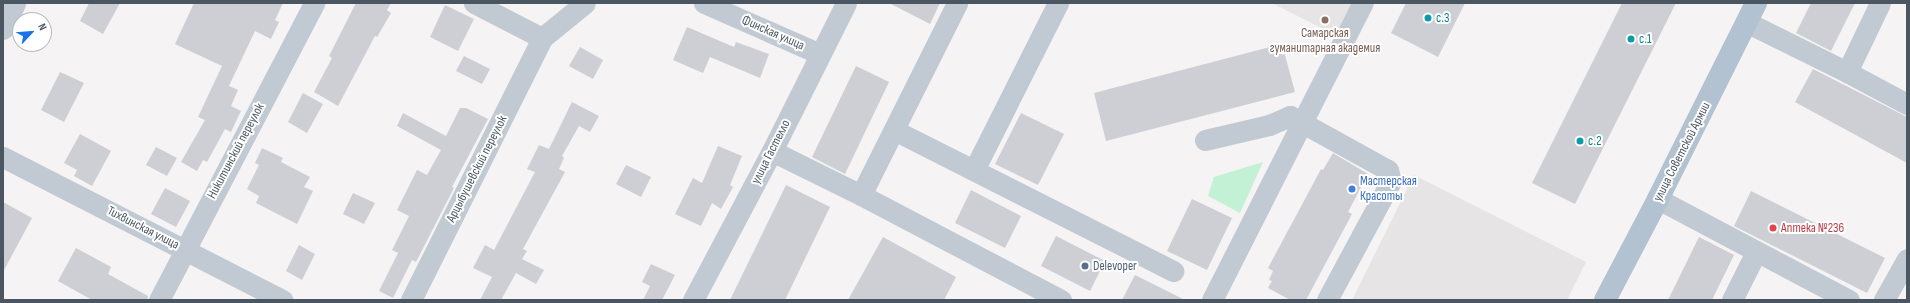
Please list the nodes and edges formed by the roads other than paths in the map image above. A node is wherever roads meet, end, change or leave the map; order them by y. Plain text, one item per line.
1 (15, 3) edge
2 (314, 3) edge
3 (474, 3) edge
4 (585, 3) edge
5 (704, 3) edge
6 (846, 3) edge
7 (957, 3) edge
8 (1058, 3) edge
9 (1364, 3) edge
10 (1756, 3) edge
11 (1880, 3) edge
12 (1746, 22) junction
13 (3, 29) edge
14 (542, 38) junction
15 (820, 54) junction
16 (1847, 72) junction
17 (1907, 104) edge
18 (1302, 123) junction
19 (894, 130) junction
20 (1206, 140) dead end
21 (772, 151) junction
22 (3, 157) edge
23 (974, 170) junction
24 (861, 195) junction
25 (1658, 199) junction
26 (185, 250) junction
27 (1756, 252) junction
28 (1906, 263) edge
29 (1173, 271) dead end
30 (159, 300) edge
31 (282, 300) edge
32 (411, 300) edge
33 (693, 300) edge
34 (1061, 300) edge
35 (1212, 300) edge
36 (1327, 300) edge
37 (1605, 300) edge
38 (1732, 300) edge
39 (1849, 300) edge
40 (1884, 300) edge

1 - 13 street
2 - 26 street, Никитинский переулок
3 - 14 street
4 - 14 street
5 - 15 street, Финская улица
6 - 15 street, улица Гастелло
7 - 19 street
8 - 23 street
9 - 18 street
10 - 12 main road, улица Советской Армии
11 - 16 street
12 - 16 street
12 - 25 main road, улица Советской Армии
14 - 32 street, Арцыбушевский переулок
15 - 21 street, улица Гастелло
16 - 17 street
18 - 20 street
18 - 35 street
18 - 36 street
19 - 23 street
19 - 24 street
21 - 24 street
21 - 33 street, улица Гастелло
22 - 26 street, Тихвинская улица
23 - 29 street
24 - 34 street
25 - 27 street
25 - 37 main road, улица Советской Армии
26 - 30 street, Никитинский переулок
26 - 31 street, Тихвинская улица
27 - 38 street
27 - 39 street
28 - 40 street

